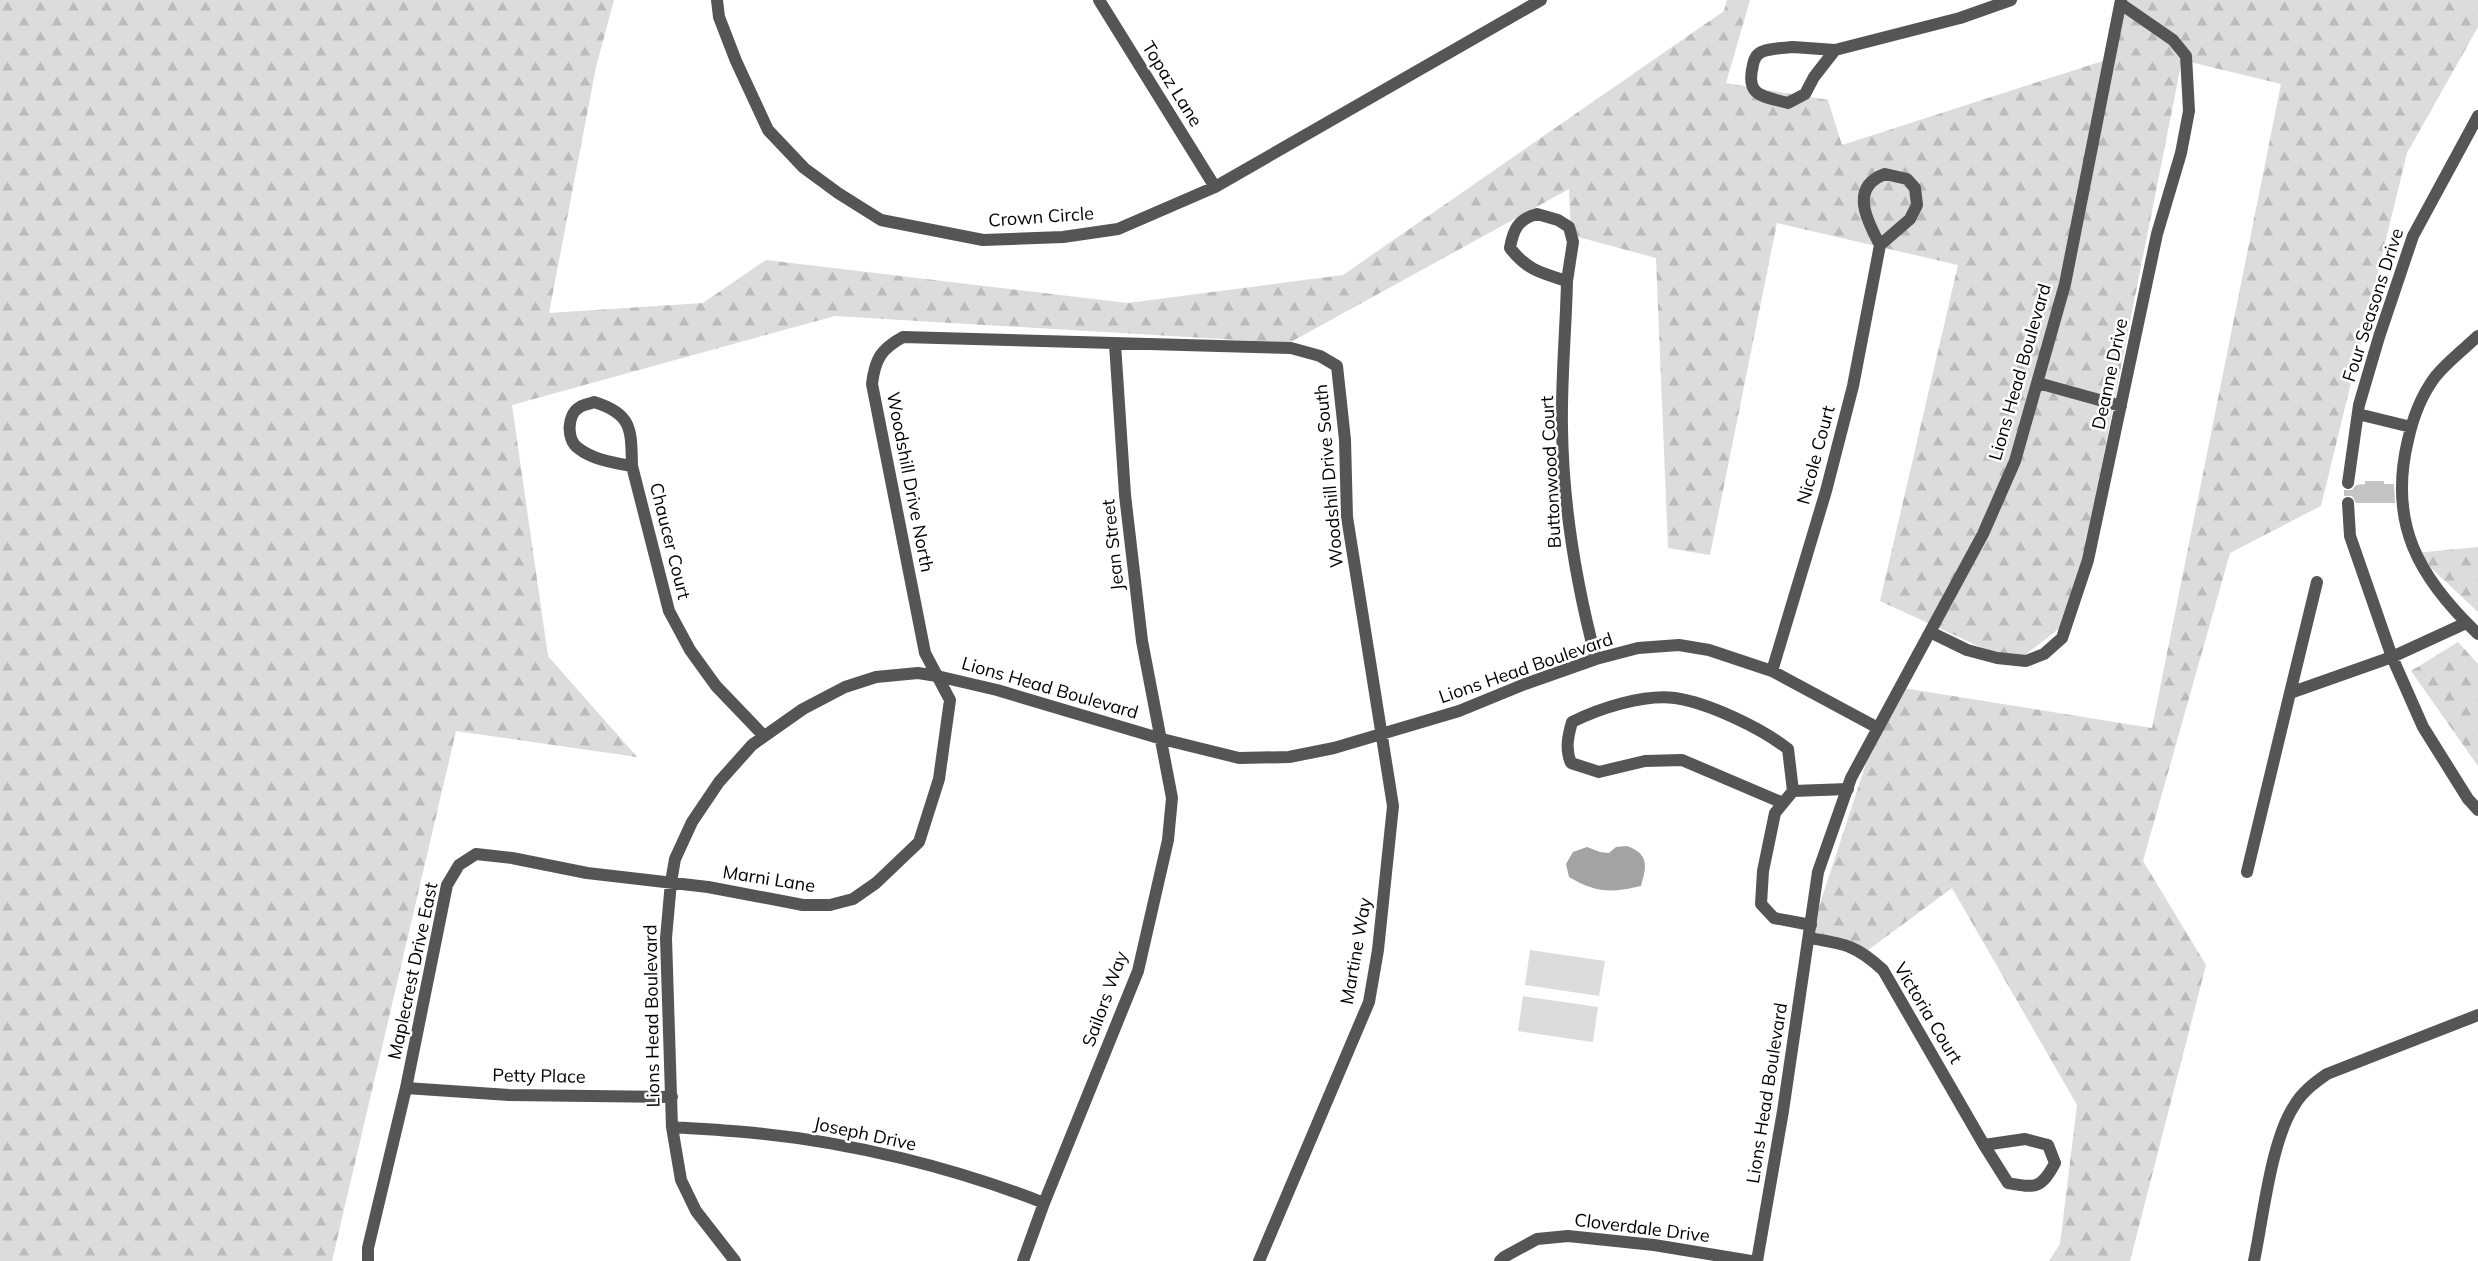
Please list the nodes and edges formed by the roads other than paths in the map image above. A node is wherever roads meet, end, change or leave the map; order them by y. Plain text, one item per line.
1 (717, 0) edge
2 (1099, 0) edge
3 (1541, 0) edge
4 (2012, 0) edge
5 (2121, 2) edge
6 (1835, 50) junction
7 (2478, 116) edge
8 (1215, 187) junction
9 (1880, 245) junction
10 (1567, 280) junction
11 (2478, 336) edge
12 (1115, 344) junction
13 (2038, 383) junction
14 (2121, 406) junction
15 (2358, 414) junction
16 (2411, 427) junction
17 (632, 466) junction
18 (2348, 483) dead end
19 (2348, 503) dead end
20 (2317, 582) dead end
21 (2466, 623) junction
22 (1930, 632) junction
23 (2478, 634) edge
24 (2392, 657) junction
25 (1596, 659) junction
26 (1772, 671) junction
27 (937, 676) junction
28 (2290, 693) junction
29 (1878, 728) junction
30 (1381, 734) junction
31 (764, 736) junction
32 (1162, 739) junction
33 (1848, 789) junction
34 (1793, 791) junction
35 (1783, 803) junction
36 (2478, 810) edge
37 (2247, 872) dead end
38 (671, 882) junction
39 (1810, 932) junction
40 (2478, 1015) edge
41 (406, 1088) junction
42 (672, 1096) junction
43 (672, 1127) junction
44 (1984, 1145) junction
45 (1044, 1203) junction
46 (731, 1260) edge
47 (368, 1261) edge
48 (1023, 1261) edge
49 (1259, 1261) edge
50 (1500, 1261) edge
51 (1750, 1261) edge
52 (1757, 1261) edge
53 (2254, 1261) edge

1 - 8 street, Crown Circle
2 - 8 street, Topaz Lane
3 - 8 street, Crown Circle
4 - 6 street
5 - 13 street, Lions Head Boulevard
5 - 14 street, Deanne Drive
6 - 6 street
7 - 15 street, Four Seasons Drive
9 - 9 street
9 - 26 street, Nicole Court
10 - 10 street, Buttonwood Court
10 - 25 street, Buttonwood Court
11 - 16 street
12 - 27 street, Woodshill Drive North
12 - 30 street, Woodshill Drive South
12 - 32 street, Jean Street
13 - 14 street
13 - 22 street, Lions Head Boulevard
14 - 22 street, Deanne Drive
15 - 16 street
15 - 18 street, Four Seasons Drive
16 - 21 street
17 - 17 street, Chaucer Court
17 - 31 street, Chaucer Court
19 - 24 street
20 - 28 street
21 - 23 street
21 - 24 street
22 - 29 street, Lions Head Boulevard
24 - 28 street
24 - 36 street
25 - 26 street, Lions Head Boulevard
25 - 30 street, Lions Head Boulevard
26 - 29 street, Lions Head Boulevard
27 - 31 street, Lions Head Boulevard
27 - 32 street, Lions Head Boulevard
27 - 38 street, Marni Lane
28 - 37 street
29 - 33 street, Lions Head Boulevard
30 - 32 street, Lions Head Boulevard
30 - 49 street, Martine Way
31 - 38 street, Lions Head Boulevard
32 - 45 street, Sailors Way
33 - 34 street
33 - 39 street, Lions Head Boulevard
34 - 35 street, Victoria Court
34 - 35 street
35 - 39 street, Victoria Court
38 - 41 street, Maplecrest Drive East
38 - 42 street, Lions Head Boulevard
39 - 44 street, Victoria Court
39 - 52 street, Lions Head Boulevard
40 - 53 street
41 - 42 street, Petty Place
41 - 47 street, Maplecrest Drive East
42 - 43 street, Lions Head Boulevard
43 - 45 street, Joseph Drive
43 - 46 street, Lions Head Boulevard
44 - 44 street, Victoria Court
45 - 48 street, Sailors Way
50 - 51 street, Cloverdale Drive

